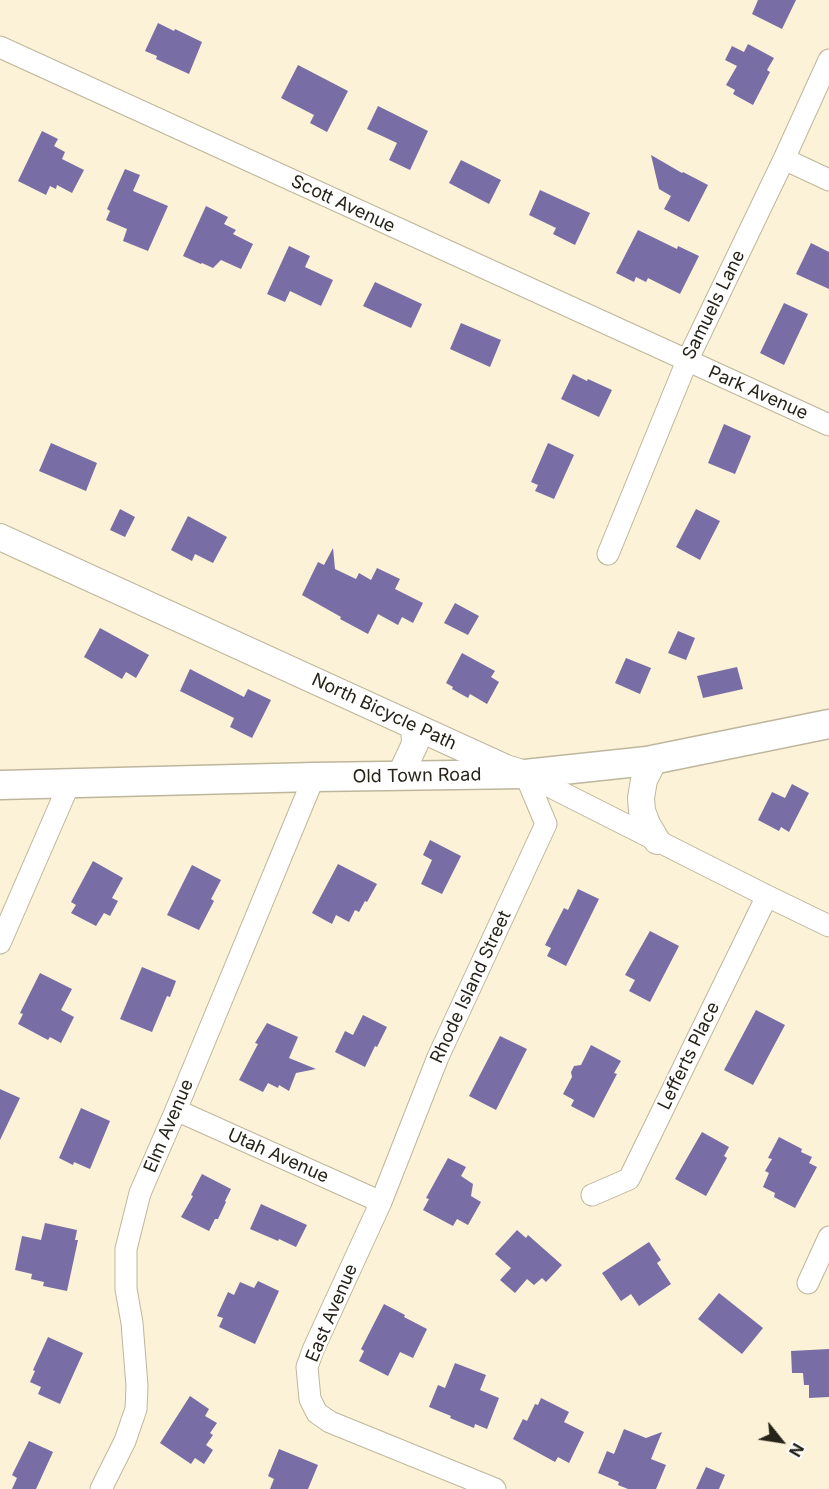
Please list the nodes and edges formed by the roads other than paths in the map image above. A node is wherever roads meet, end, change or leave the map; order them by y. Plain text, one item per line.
1 (0, 47) edge
2 (829, 60) edge
3 (784, 159) junction
4 (829, 180) edge
5 (687, 362) junction
6 (829, 425) edge
7 (0, 537) edge
8 (608, 554) dead end
9 (829, 724) edge
10 (414, 726) junction
11 (654, 759) junction
12 (525, 774) junction
13 (400, 776) junction
14 (314, 777) junction
15 (70, 782) junction
16 (0, 785) edge
17 (657, 841) junction
18 (767, 896) junction
19 (829, 926) edge
20 (0, 944) edge
21 (176, 1110) junction
22 (592, 1195) dead end
23 (381, 1202) junction
24 (829, 1237) edge
25 (808, 1283) dead end
26 (101, 1489) edge
27 (495, 1489) edge

1 - 5 street, Scott Avenue
2 - 3 street, Samuels Lane
3 - 4 street
3 - 5 street, Samuels Lane
5 - 6 street, Park Avenue
5 - 8 street, Samuels Lane
7 - 10 street, North Bicycle Path
9 - 11 main road, Old Town Road
10 - 12 street, North Bicycle Path
10 - 13 street
11 - 12 main road, Old Town Road
11 - 17 street
12 - 13 main road, Old Town Road
12 - 17 street, North Bicycle Path
12 - 23 street, Rhode Island Street
13 - 14 main road, Old Town Road
14 - 15 main road, Old Town Road
14 - 21 street, Elm Avenue
15 - 16 main road, Old Town Road
15 - 20 street
17 - 18 street, North Bicycle Path
18 - 19 street, North Bicycle Path
18 - 22 street, Lefferts Place
21 - 23 street, Utah Avenue
21 - 26 street, Elm Avenue
23 - 27 street, East Avenue
24 - 25 street

